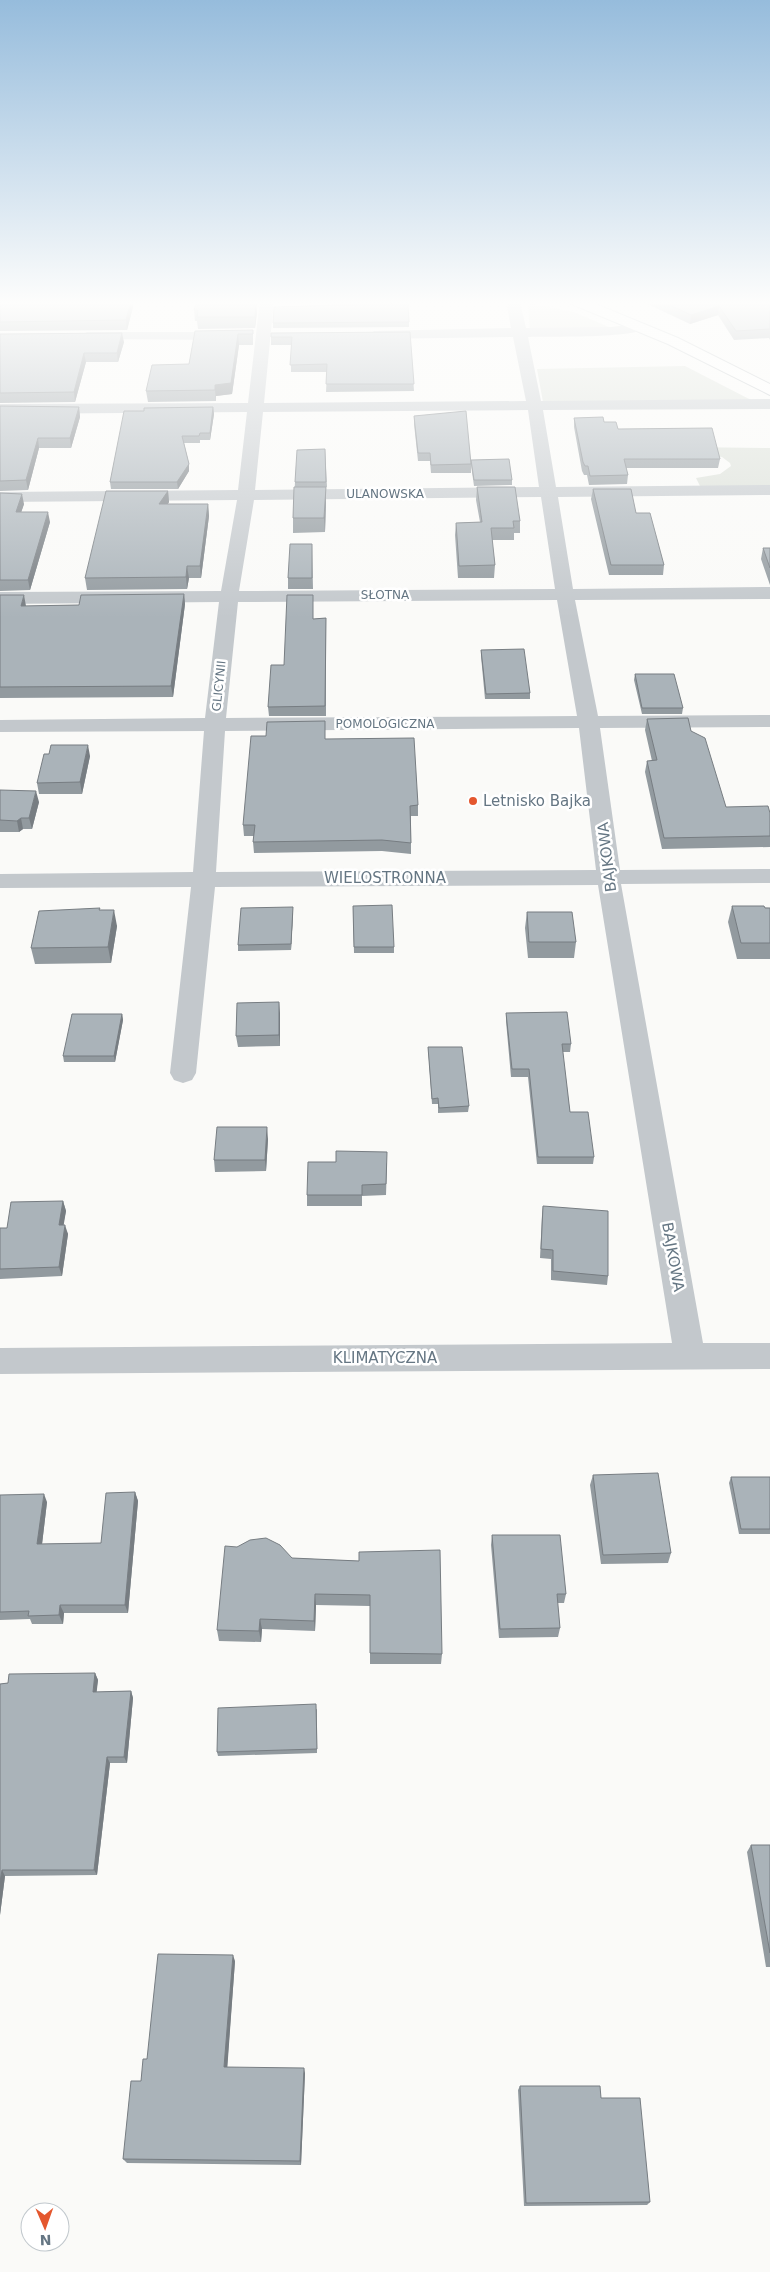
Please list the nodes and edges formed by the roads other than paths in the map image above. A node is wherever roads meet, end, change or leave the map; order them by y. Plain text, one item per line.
1 (565, 406) edge
2 (535, 407) junction
3 (254, 408) junction
4 (0, 409) edge
5 (770, 490) edge
6 (549, 493) junction
7 (246, 495) junction
8 (0, 497) edge
9 (770, 593) edge
10 (565, 594) junction
11 (229, 596) junction
12 (0, 598) edge
13 (770, 720) edge
14 (589, 723) junction
15 (0, 726) edge
16 (215, 726) junction
17 (770, 876) edge
18 (608, 877) junction
19 (204, 879) junction
20 (0, 881) edge
21 (183, 1073) dead end
22 (770, 1356) edge
23 (690, 1357) junction
24 (0, 1361) edge

1 - 2 street
2 - 3 street
2 - 6 street, BAJKOWA
3 - 4 street
3 - 7 street, GLICYNII
5 - 6 street, ULANOWSKA
6 - 7 street, ULANOWSKA
6 - 10 street, BAJKOWA
7 - 8 street, ULANOWSKA
7 - 11 street, GLICYNII
9 - 10 street, SŁOTNA
10 - 11 street, SŁOTNA
10 - 14 street, BAJKOWA
11 - 12 street, SŁOTNA
11 - 16 street, GLICYNII
13 - 14 street, POMOLOGICZNA
14 - 16 street, POMOLOGICZNA
14 - 18 street, BAJKOWA
15 - 16 street, POMOLOGICZNA
16 - 19 street, GLICYNII
17 - 18 street, WIELOSTRONNA
18 - 19 street, WIELOSTRONNA
18 - 23 street, BAJKOWA
19 - 20 street, WIELOSTRONNA
19 - 21 street, GLICYNII
22 - 23 street, KLIMATYCZNA
23 - 24 street, KLIMATYCZNA

